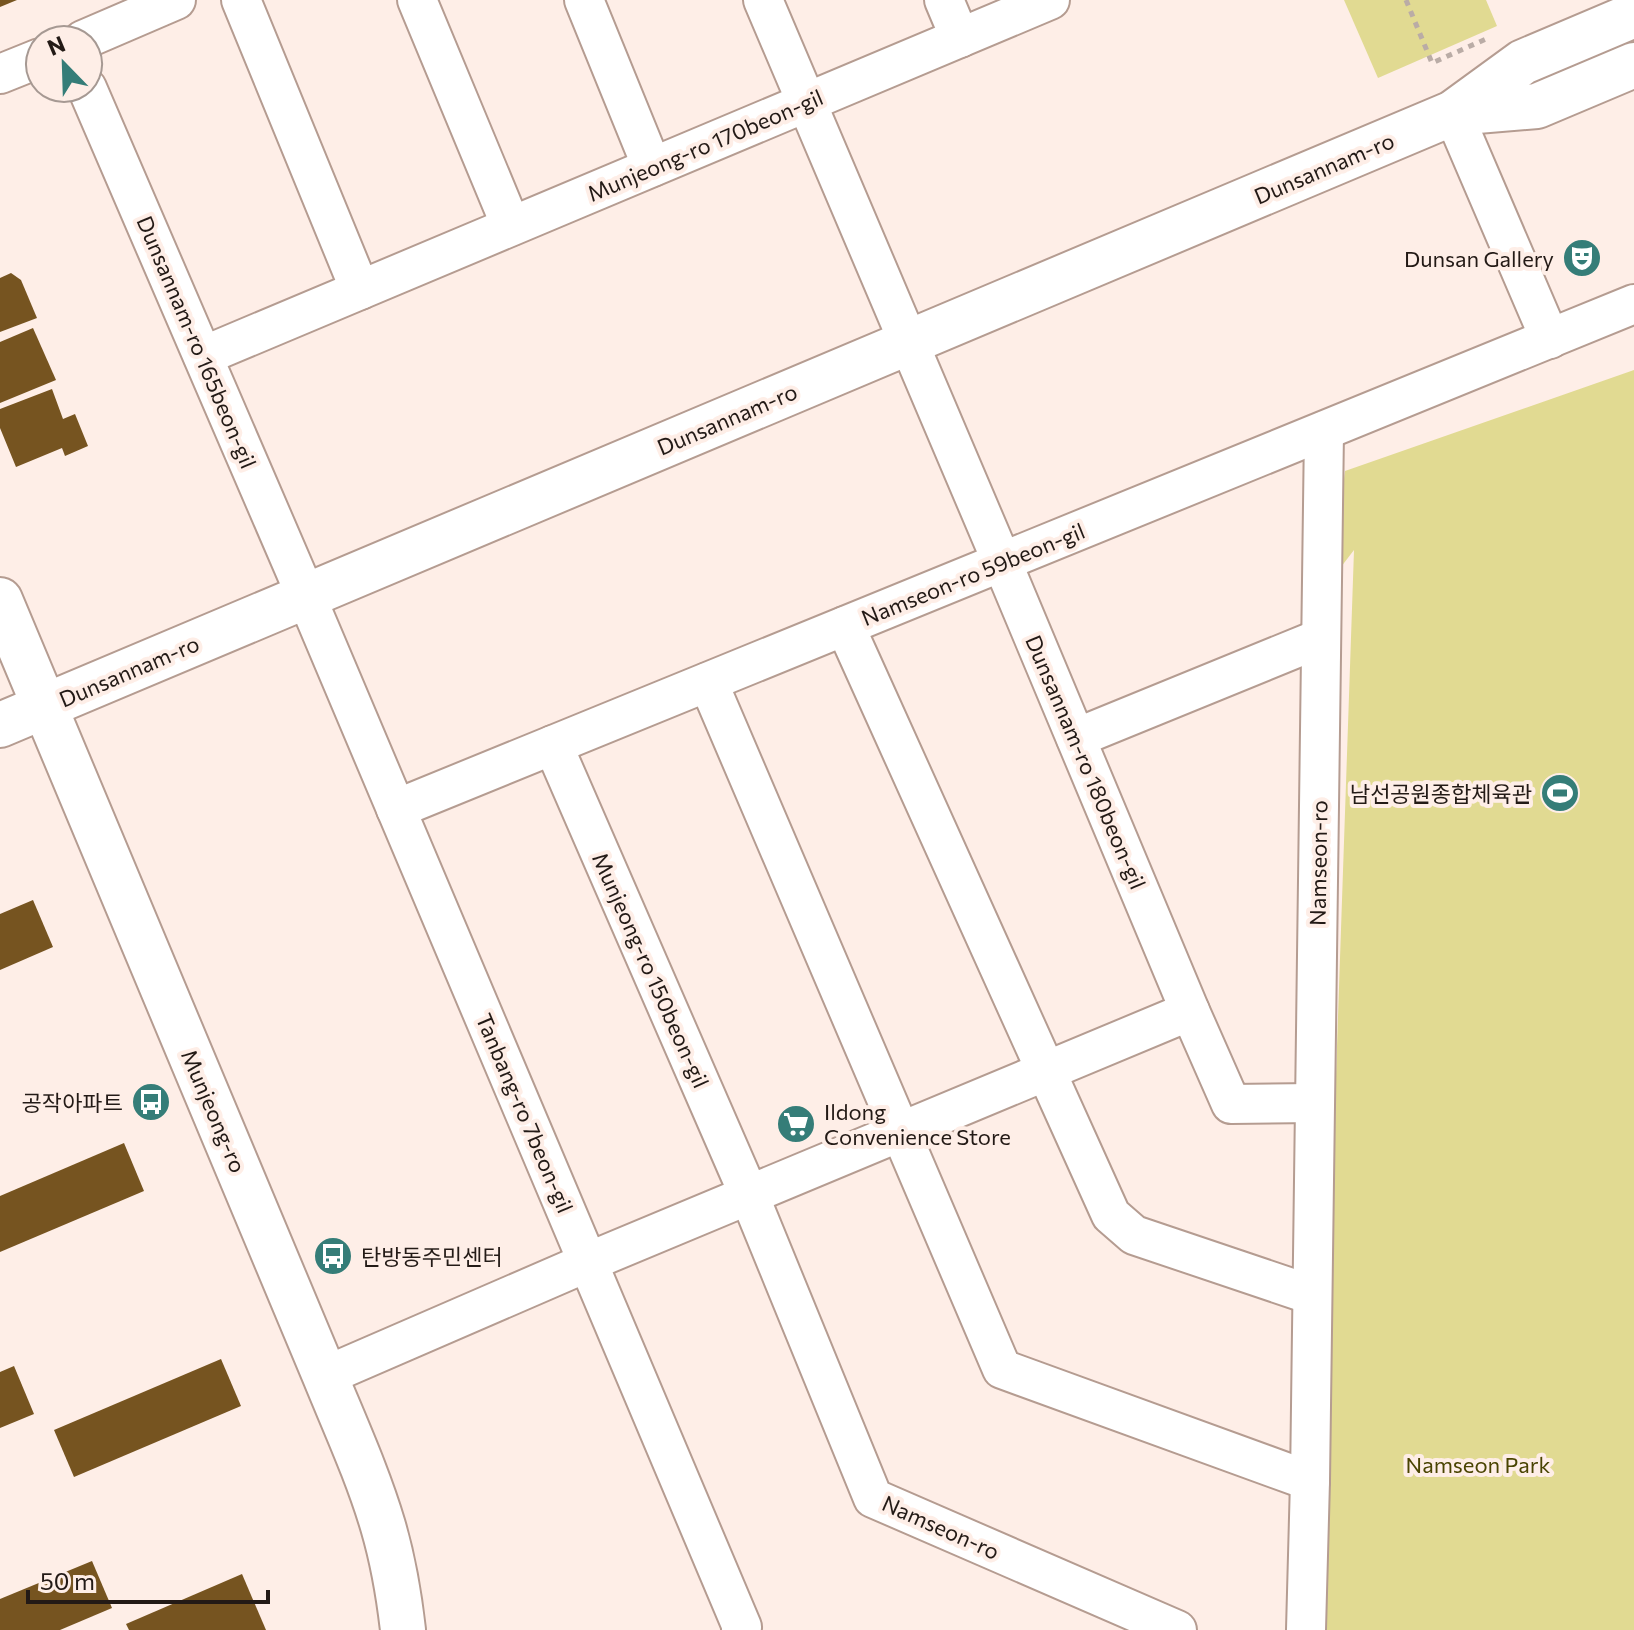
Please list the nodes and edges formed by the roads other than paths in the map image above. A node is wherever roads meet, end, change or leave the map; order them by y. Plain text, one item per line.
1 (176, 0) edge
2 (241, 0) edge
3 (417, 0) edge
4 (584, 0) edge
5 (763, 0) edge
6 (944, 0) edge
7 (1050, 0) edge
8 (1634, 15) edge
9 (104, 31) edge
10 (960, 38) junction
11 (24, 64) edge
12 (1634, 65) edge
13 (0, 74) edge
14 (806, 102) junction
15 (94, 104) edge
16 (1453, 113) junction
17 (652, 167) junction
18 (511, 226) junction
19 (360, 290) junction
20 (1634, 304) edge
21 (1550, 339) junction
22 (908, 343) junction
23 (203, 356) junction
24 (1324, 431) junction
25 (1002, 562) junction
26 (306, 596) junction
27 (0, 600) edge
28 (845, 626) junction
29 (1321, 638) junction
30 (708, 682) junction
31 (44, 706) junction
32 (0, 725) edge
33 (1076, 738) junction
34 (553, 745) junction
35 (396, 809) junction
36 (1190, 1011) junction
37 (1045, 1072) junction
38 (1315, 1103) junction
39 (901, 1132) junction
40 (749, 1195) junction
41 (588, 1262) junction
42 (1312, 1295) junction
43 (325, 1376) junction
44 (1310, 1481) junction
45 (744, 1629) edge
46 (403, 1630) edge
47 (1177, 1630) edge
48 (1306, 1630) edge

1 - 9 street
2 - 19 street
3 - 18 street
4 - 17 street
5 - 14 street, Dunsannam-ro 180beon-gil
6 - 10 street
7 - 10 street, Munjeong-ro 170beon-gil
8 - 16 main road, Dunsannam-ro
10 - 14 street, Munjeong-ro 170beon-gil
11 - 13 street
12 - 16 main road, Dunsannam-ro
14 - 17 street, Munjeong-ro 170beon-gil
14 - 22 street, Dunsannam-ro 180beon-gil
15 - 23 street, Dunsannam-ro 165beon-gil
16 - 21 street
16 - 22 main road, Dunsannam-ro
17 - 18 street, Munjeong-ro 170beon-gil
18 - 19 street, Munjeong-ro 170beon-gil
19 - 23 street, Munjeong-ro 170beon-gil
20 - 21 street, Namseon-ro 59beon-gil
21 - 24 street, Namseon-ro 59beon-gil
22 - 25 street, Dunsannam-ro 180beon-gil
22 - 26 main road, Dunsannam-ro
23 - 26 street, Dunsannam-ro 165beon-gil
24 - 25 street, Namseon-ro 59beon-gil
24 - 29 street, Namseon-ro
25 - 28 street, Namseon-ro 59beon-gil
25 - 33 street, Dunsannam-ro 180beon-gil
26 - 31 main road, Dunsannam-ro
26 - 35 street, Tanbang-ro 7beon-gil
27 - 31 main road, Munjeong-ro
28 - 30 street, Namseon-ro 59beon-gil
28 - 37 street
29 - 33 street
29 - 38 street, Namseon-ro
30 - 34 street, Namseon-ro 59beon-gil
30 - 39 street
31 - 32 main road, Dunsannam-ro
31 - 43 main road, Munjeong-ro
33 - 36 street, Dunsannam-ro 180beon-gil
34 - 35 street, Namseon-ro 59beon-gil
34 - 40 street, Munjeong-ro 150beon-gil
35 - 41 street, Tanbang-ro 7beon-gil
36 - 37 street
36 - 38 street, Dunsannam-ro 180beon-gil
37 - 39 street
37 - 42 street
38 - 42 street, Namseon-ro
39 - 40 street
39 - 44 street
40 - 41 street
40 - 47 street, Namseon-ro
41 - 43 street
41 - 45 street, Tanbang-ro 7beon-gil
42 - 44 street, Namseon-ro
43 - 46 main road, Munjeong-ro
44 - 48 street, Namseon-ro

